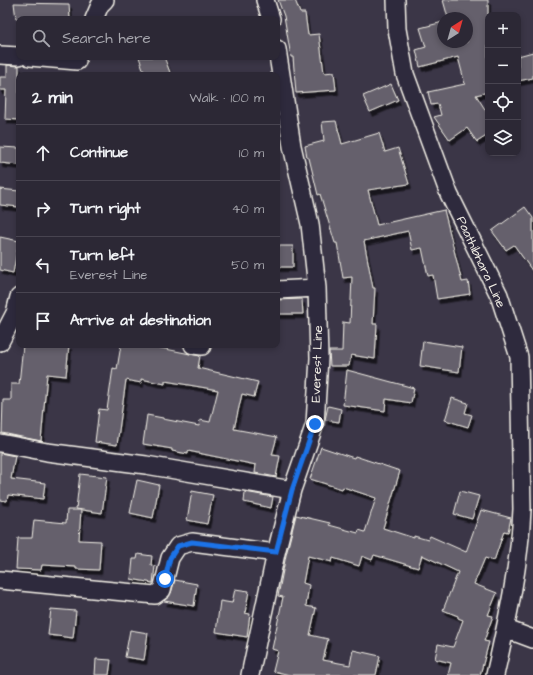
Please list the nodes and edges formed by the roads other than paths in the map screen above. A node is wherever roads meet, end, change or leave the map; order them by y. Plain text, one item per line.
1 (105, 0) edge
2 (264, 0) edge
3 (396, 0) edge
4 (95, 16) edge
5 (269, 16) edge
6 (0, 55) edge
7 (16, 56) edge
8 (50, 60) edge
9 (279, 60) edge
10 (77, 64) edge
11 (318, 288) junction
12 (280, 290) edge
13 (16, 312) edge
14 (0, 342) edge
15 (526, 356) edge
16 (0, 443) edge
17 (292, 490) junction
18 (527, 534) edge
19 (276, 552) junction
20 (0, 580) edge
21 (506, 628) junction
22 (533, 639) edge
23 (250, 675) edge
24 (495, 675) edge

1 - 4 street
2 - 5 street
3 - 15 street, Paathibhara Line
6 - 7 street
8 - 10 street
9 - 11 street, Everest Line
11 - 12 street
11 - 17 street, Everest Line
13 - 14 street
15 - 18 street, Paathibhara Line
16 - 17 street
17 - 19 street, Everest Line
18 - 21 street, Paathibhara Line
19 - 20 street
19 - 23 street, Everest Line
21 - 22 street
21 - 24 street, Paathibhara Line

